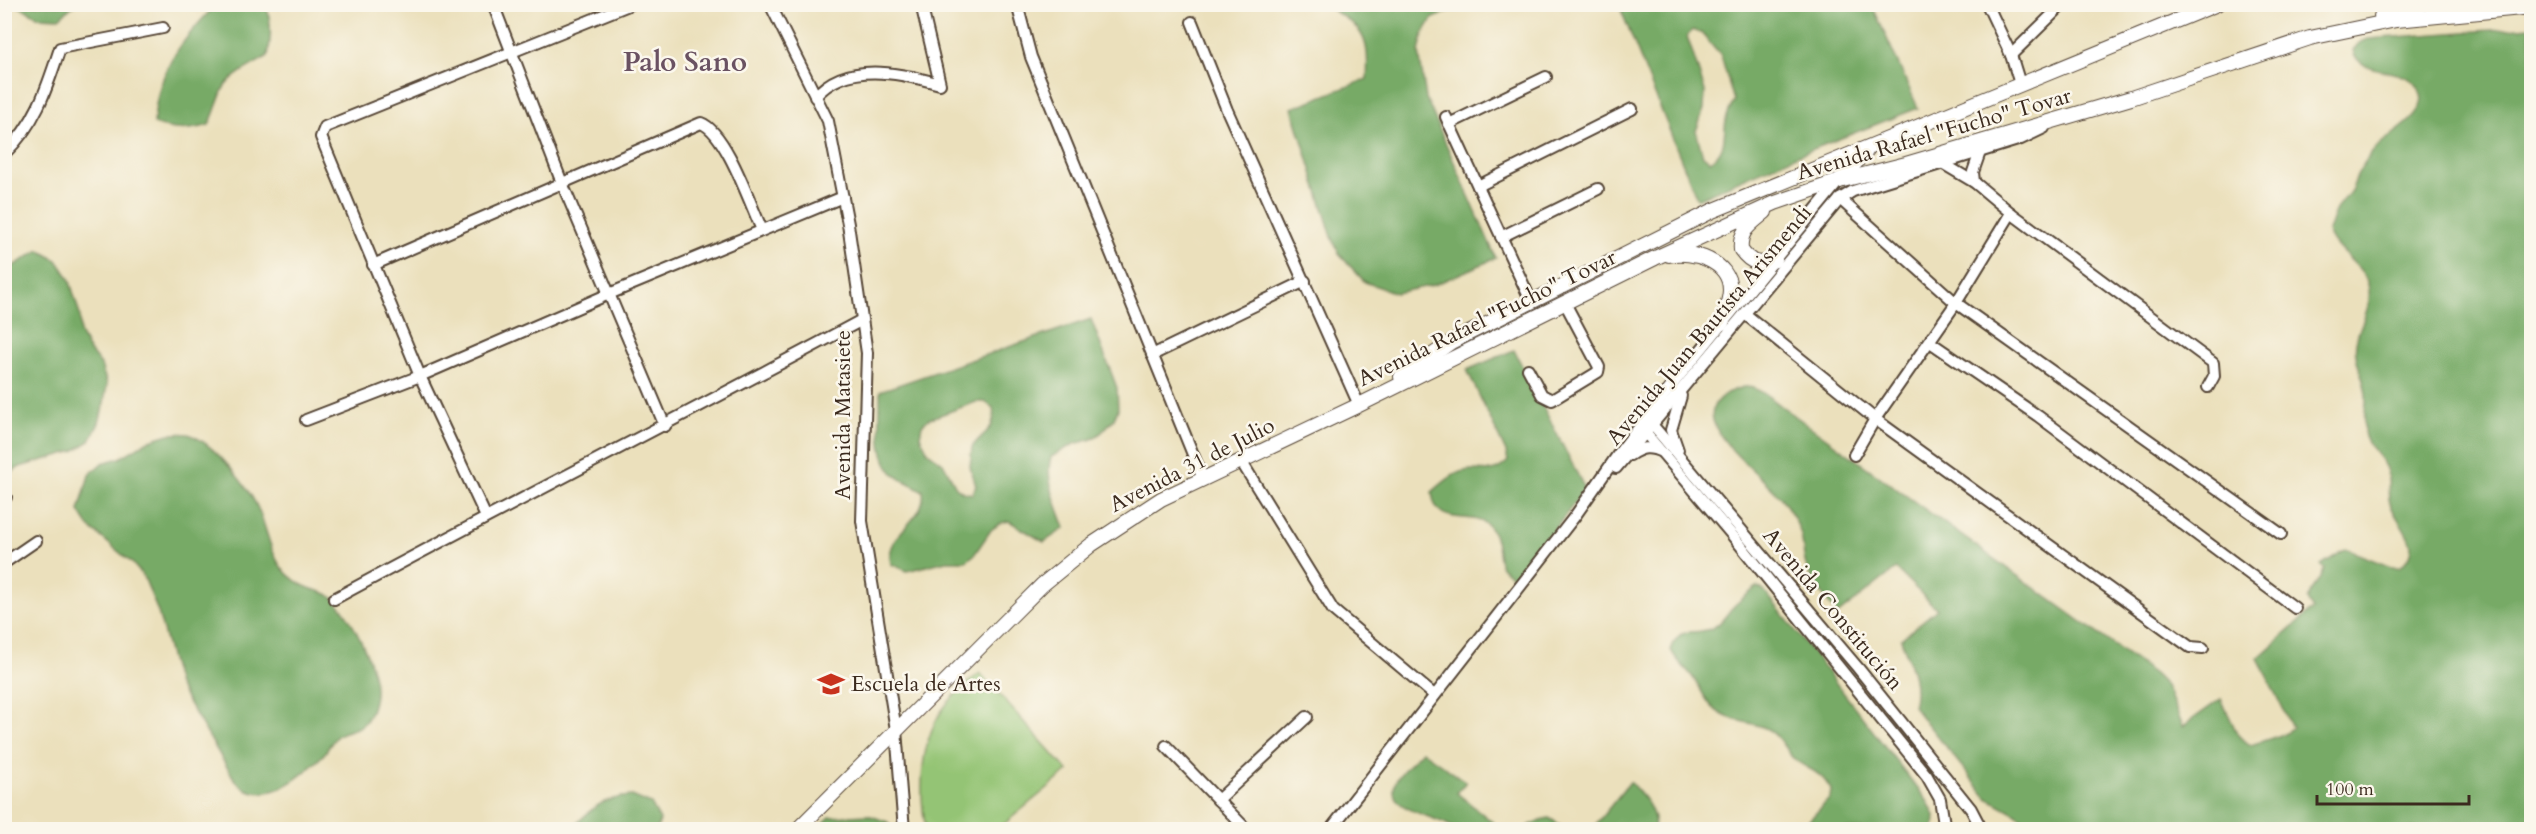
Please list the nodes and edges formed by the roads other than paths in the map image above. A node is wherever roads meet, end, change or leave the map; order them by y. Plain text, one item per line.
1 (493, 4) edge
2 (631, 4) edge
3 (770, 4) edge
4 (921, 4) edge
5 (1017, 4) edge
6 (1987, 4) edge
7 (2063, 4) edge
8 (2217, 4) edge
9 (2422, 4) edge
10 (2532, 7) edge
11 (1192, 22) dead end
12 (164, 28) dead end
13 (2310, 38) junction
14 (511, 53) junction
15 (2011, 55) junction
16 (1546, 77) dead end
17 (2020, 84) junction
18 (815, 97) junction
19 (1632, 109) dead end
20 (2071, 116) junction
21 (1873, 144) junction
22 (1980, 152) junction
23 (4, 154) edge
24 (1942, 163) junction
25 (1839, 181) junction
26 (1974, 182) junction
27 (562, 183) junction
28 (1478, 186) junction
29 (1598, 189) dead end
30 (843, 197) junction
31 (1840, 199) junction
32 (1775, 203) junction
33 (2011, 213) junction
34 (762, 230) junction
35 (1501, 237) junction
36 (1655, 258) junction
37 (1775, 260) junction
38 (374, 265) junction
39 (1305, 281) junction
40 (609, 294) junction
41 (1531, 301) junction
42 (1565, 303) junction
43 (1956, 303) junction
44 (1745, 314) junction
45 (862, 320) junction
46 (1722, 323) junction
47 (1930, 342) junction
48 (1152, 355) junction
49 (1528, 369) dead end
50 (420, 376) junction
51 (2208, 387) dead end
52 (1683, 390) junction
53 (1359, 405) junction
54 (1875, 419) junction
55 (306, 420) dead end
56 (1646, 425) junction
57 (664, 426) junction
58 (1663, 452) junction
59 (1854, 456) dead end
60 (1624, 458) junction
61 (1682, 459) junction
62 (1241, 460) junction
63 (1203, 478) junction
64 (1588, 499) junction
65 (486, 517) junction
66 (2281, 534) dead end
67 (36, 541) dead end
68 (4, 563) edge
69 (334, 599) dead end
70 (2295, 608) dead end
71 (2203, 648) dead end
72 (1434, 695) junction
73 (1307, 717) dead end
74 (896, 730) junction
75 (1166, 746) dead end
76 (1218, 800) junction
77 (797, 830) edge
78 (904, 830) edge
79 (1247, 830) edge
80 (1330, 830) edge
81 (1945, 830) edge
82 (1961, 830) edge
83 (1974, 830) edge
84 (1982, 830) edge

1 - 14 street
2 - 14 street
3 - 18 street, Avenida Matasiete
4 - 18 street
5 - 48 street
6 - 15 street
7 - 15 street
8 - 17 main road, Avenida Rafael "Fucho" Tovar
9 - 13 main road
10 - 13 main road, Avenida Rafael "Fucho" Tovar
11 - 39 street
12 - 23 street
13 - 20 main road, Avenida Rafael "Fucho" Tovar
14 - 27 street
14 - 38 street
15 - 17 street
16 - 28 street
17 - 21 main road, Avenida Rafael "Fucho" Tovar
18 - 30 street, Avenida Matasiete
19 - 28 street
20 - 22 street, Avenida Juan Bautista Arismendi
20 - 25 main road, Avenida Rafael "Fucho" Tovar
21 - 25 main road
21 - 41 main road, Avenida Rafael "Fucho" Tovar
22 - 24 street, Avenida Juan Bautista Arismendi
22 - 26 street
24 - 26 street
24 - 31 street, Avenida Juan Bautista Arismendi
25 - 32 main road, Avenida Rafael "Fucho" Tovar
25 - 37 street, Avenida Juan Bautista Arismendi
26 - 33 street
27 - 34 street
27 - 38 street
27 - 40 street
28 - 35 street
29 - 35 street
30 - 34 street
30 - 45 street, Avenida Matasiete
31 - 43 street
31 - 44 street, Avenida Juan Bautista Arismendi
32 - 36 main road, Avenida Rafael "Fucho" Tovar
32 - 37 main road
33 - 43 street
33 - 51 street
34 - 40 street
35 - 41 street
36 - 42 main road, Avenida Rafael "Fucho" Tovar
36 - 46 main road
37 - 46 street, Avenida Juan Bautista Arismendi
38 - 50 street
39 - 48 street
39 - 53 street
40 - 50 street
40 - 57 street
41 - 53 main road, Avenida Rafael "Fucho" Tovar
42 - 49 street
42 - 53 main road, Avenida Rafael "Fucho" Tovar
43 - 47 street
43 - 66 street
44 - 52 street, Avenida Juan Bautista Arismendi
44 - 54 street
45 - 57 street
45 - 74 street, Avenida Matasiete
46 - 56 street, Avenida Juan Bautista Arismendi
47 - 54 street
47 - 70 street
48 - 63 street
50 - 55 street
50 - 65 street
52 - 56 street, Avenida Juan Bautista Arismendi
52 - 61 street
53 - 62 main road, Avenida 31 de Julio
54 - 59 street
54 - 71 street
56 - 58 street, Avenida Constitución
56 - 60 street, Avenida Juan Bautista Arismendi
56 - 61 street, Avenida Constitución
56 - 64 street, Avenida Juan Bautista Arismendi
57 - 65 street
58 - 60 street
58 - 81 street, Avenida Constitución
60 - 64 street, Avenida Juan Bautista Arismendi
61 - 84 street, Avenida Constitución
62 - 63 main road, Avenida 31 de Julio
62 - 72 street
63 - 74 main road, Avenida 31 de Julio
64 - 72 street, Avenida Juan Bautista Arismendi
65 - 69 street
67 - 68 street
72 - 80 street, Avenida Juan Bautista Arismendi
73 - 76 street
74 - 77 main road, Avenida 31 de Julio
74 - 78 street, Avenida Matasiete
75 - 76 street
76 - 79 street
82 - 83 street

